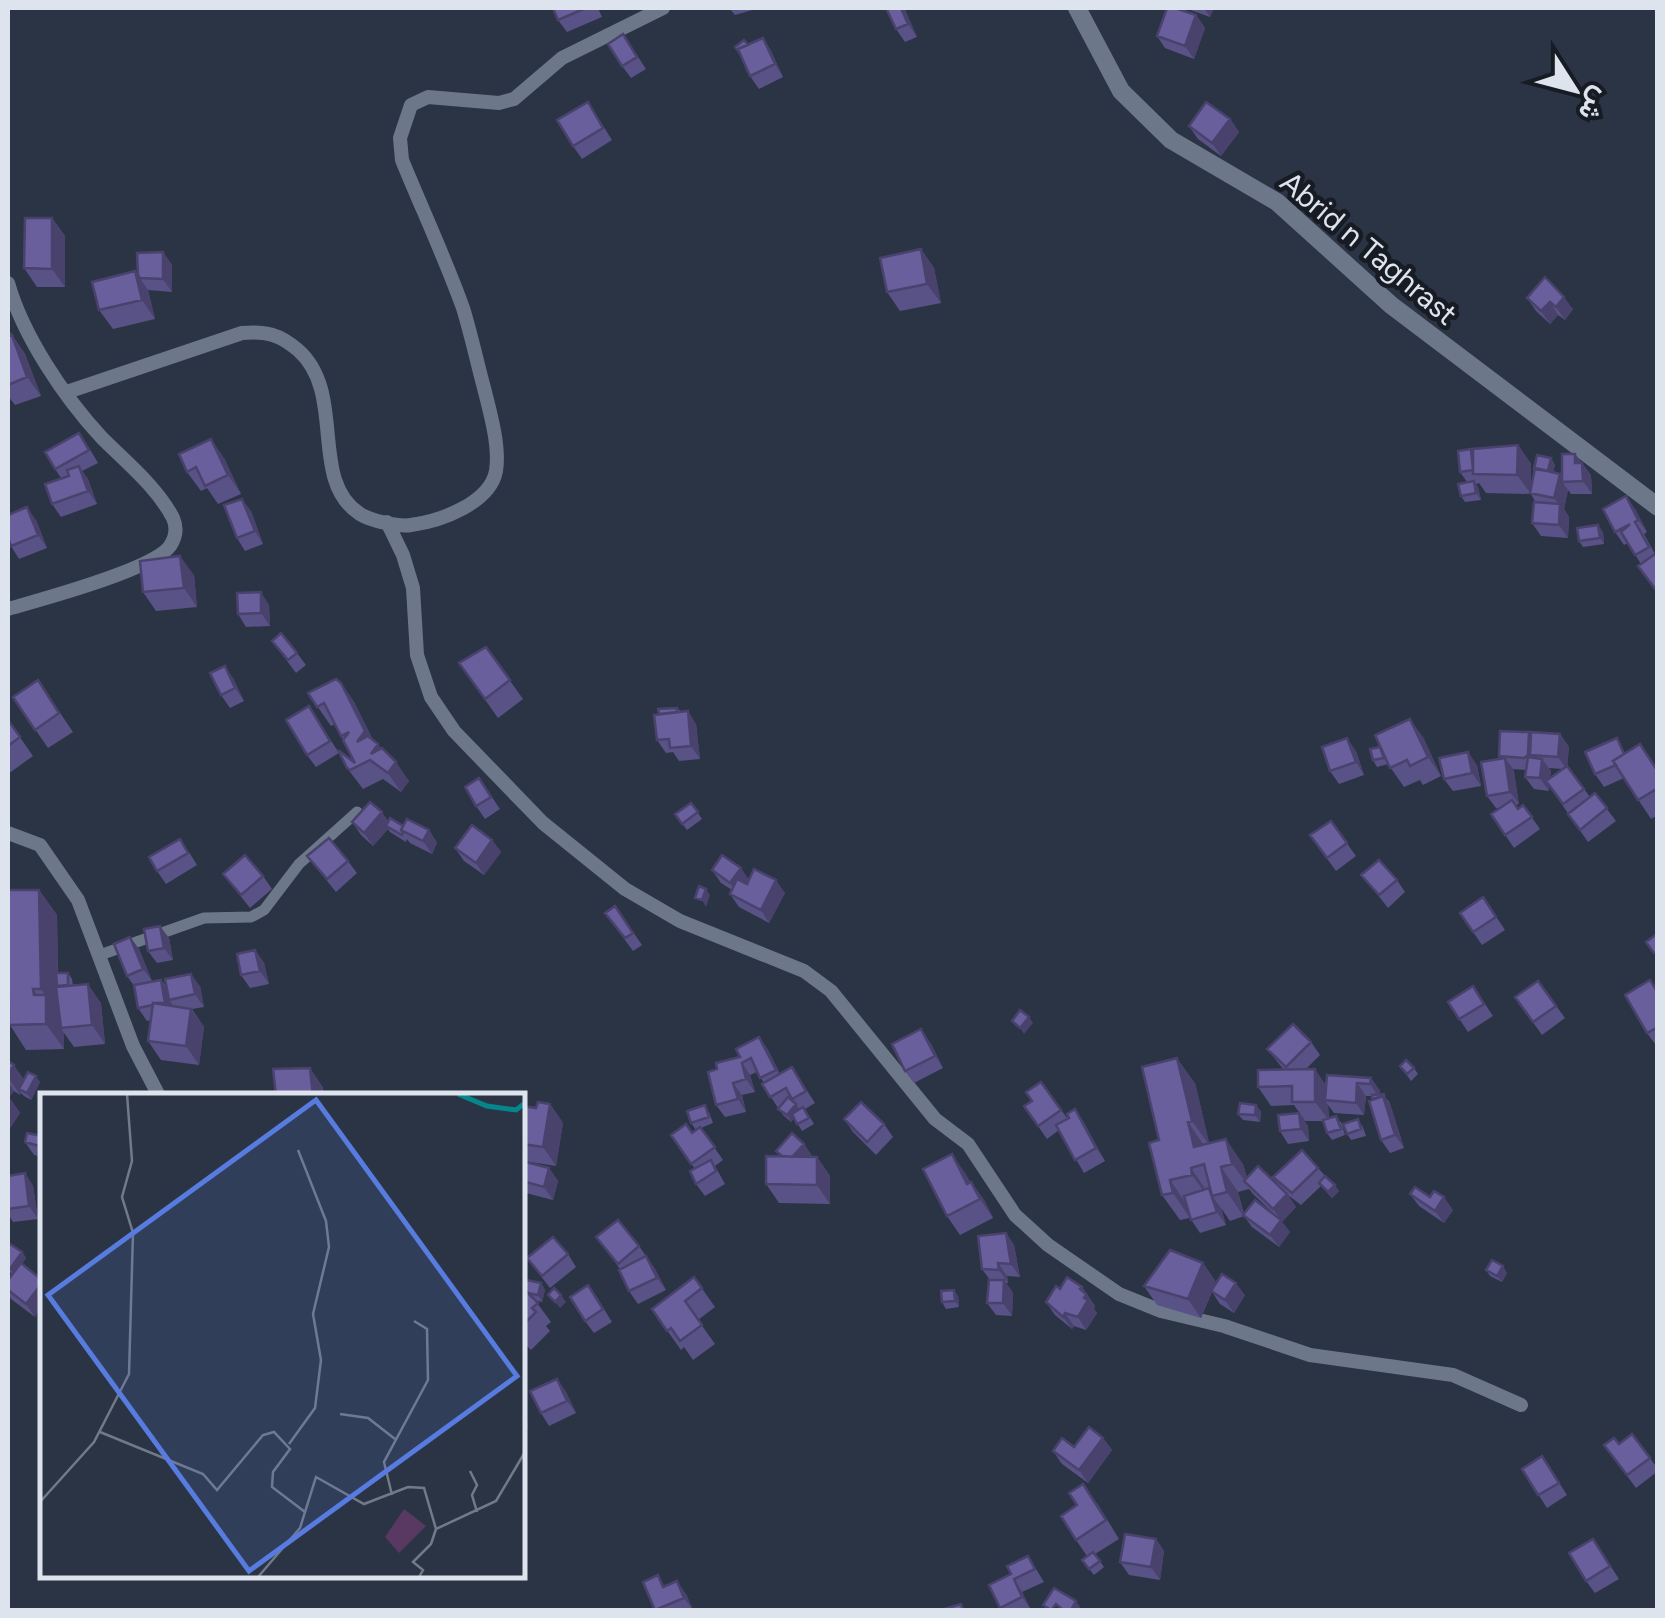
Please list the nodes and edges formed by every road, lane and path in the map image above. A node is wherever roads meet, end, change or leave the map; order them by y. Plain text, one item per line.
1 (663, 8) edge
2 (1077, 8) edge
3 (8, 283) edge
4 (67, 392) junction
5 (1658, 507) edge
6 (387, 522) junction
7 (8, 609) edge
8 (356, 812) edge
9 (8, 833) edge
10 (100, 955) junction
11 (158, 1093) edge
12 (1521, 1405) dead end

1 - 6 street
2 - 5 street, Abrid n Taghrast
3 - 4 street
4 - 6 street
4 - 7 street
6 - 12 street
8 - 10 street
9 - 10 street
10 - 11 street

